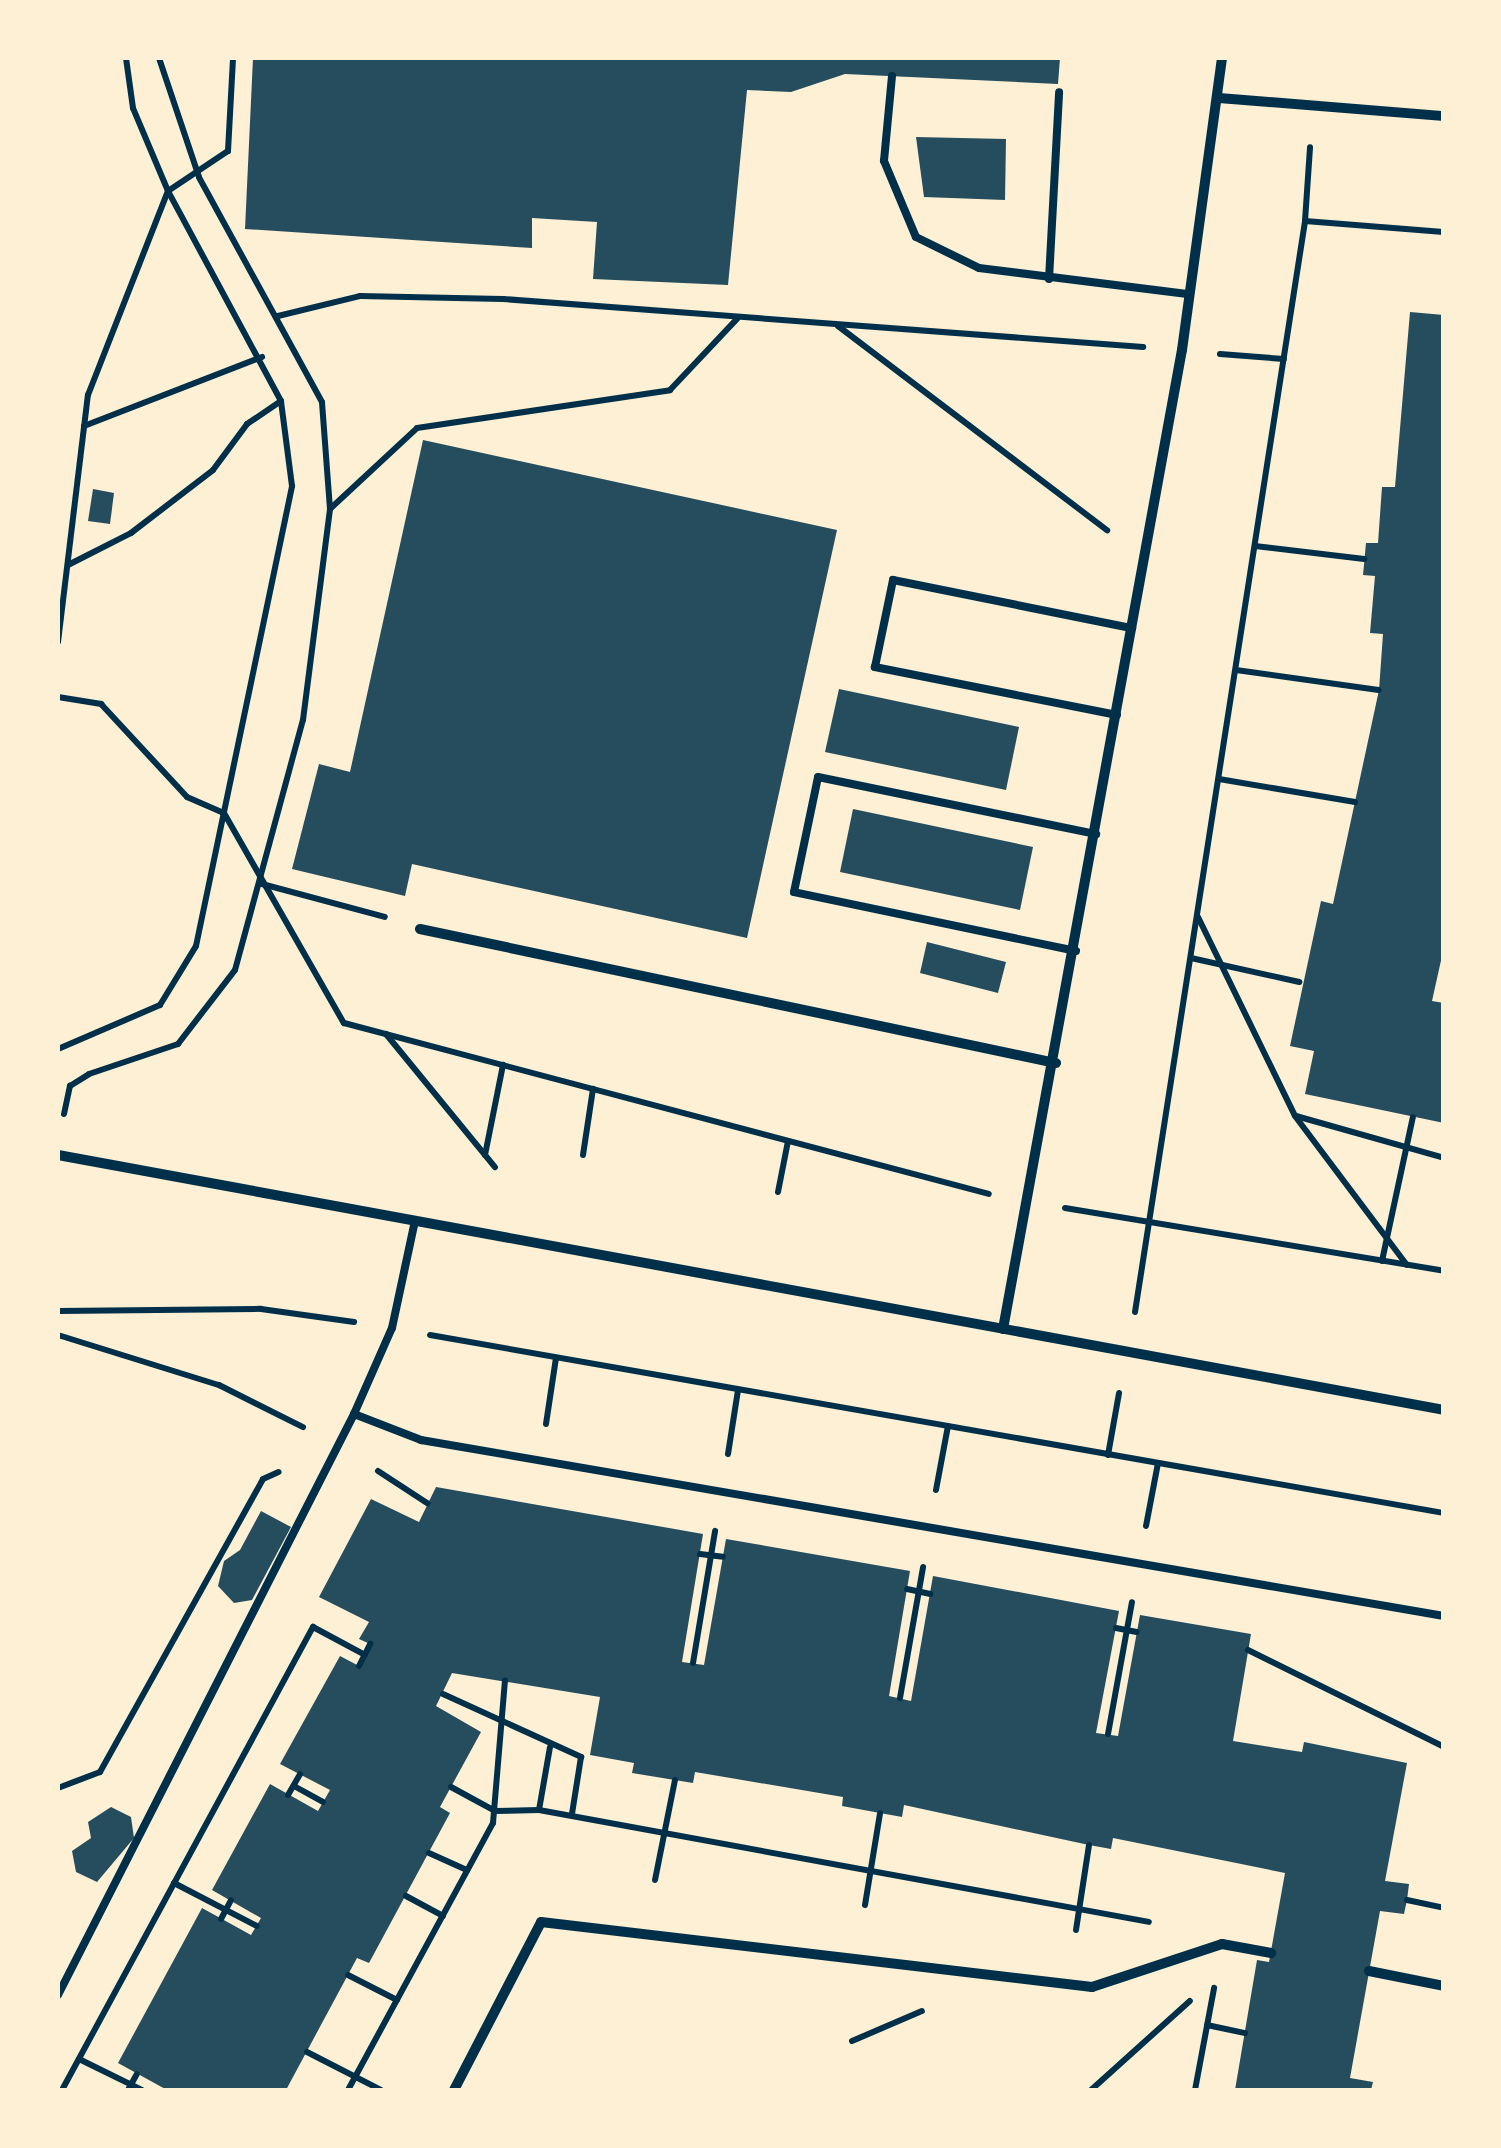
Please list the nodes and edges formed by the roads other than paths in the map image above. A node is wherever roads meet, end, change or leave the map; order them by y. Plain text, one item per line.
1 (1222, 58) edge
2 (892, 76) dead end
3 (1058, 92) dead end
4 (1219, 98) junction
5 (1444, 116) edge
6 (1050, 279) junction
7 (1189, 294) junction
8 (1132, 628) junction
9 (1117, 715) junction
10 (1096, 834) junction
11 (420, 928) dead end
12 (1076, 952) junction
13 (1056, 1063) junction
14 (58, 1155) edge
15 (415, 1221) junction
16 (1003, 1329) junction
17 (1444, 1410) edge
18 (354, 1414) junction
19 (1444, 1616) edge
20 (1271, 1953) dead end
21 (1369, 1972) dead end
22 (1444, 1986) edge
23 (58, 1994) edge
24 (454, 2090) edge

1 - 4 street
2 - 6 lane
3 - 6 lane
4 - 5 street
4 - 7 street
6 - 7 lane
7 - 8 street
8 - 9 street
8 - 9 lane
9 - 10 street
10 - 12 street
10 - 12 lane
11 - 13 street
12 - 13 street
13 - 16 street
14 - 15 street
15 - 16 street
15 - 18 lane
16 - 17 street
18 - 19 lane
18 - 23 lane
20 - 24 street
21 - 22 street

